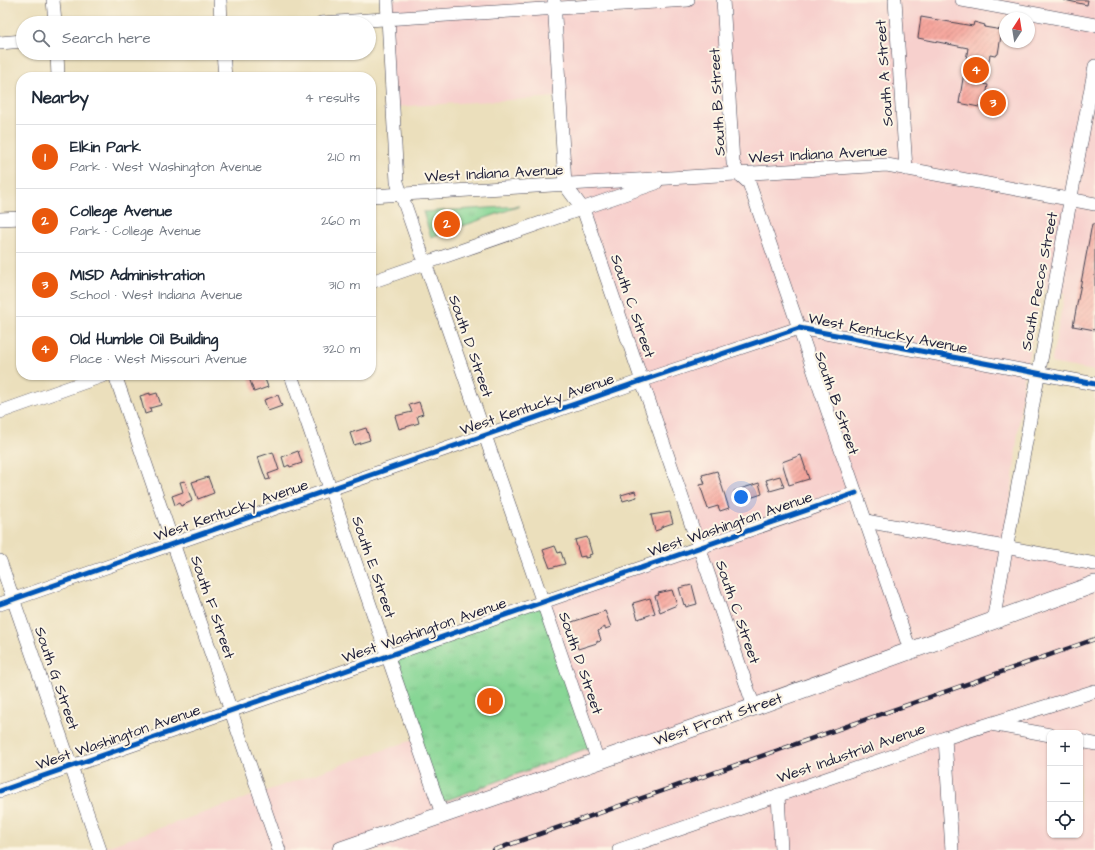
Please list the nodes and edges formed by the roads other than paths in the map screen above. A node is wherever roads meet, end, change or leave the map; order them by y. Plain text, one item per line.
1 (53, 0) edge
2 (220, 0) edge
3 (387, 0) edge
4 (688, 0) edge
5 (723, 0) edge
6 (895, 0) edge
7 (962, 0) edge
8 (554, 4) edge
9 (54, 16) edge
10 (221, 16) edge
11 (388, 19) junction
12 (376, 20) edge
13 (1095, 25) edge
14 (16, 42) edge
15 (0, 43) edge
16 (57, 60) edge
17 (224, 60) edge
18 (1095, 66) edge
19 (58, 72) edge
20 (225, 72) edge
21 (906, 169) junction
22 (739, 174) junction
23 (671, 178) junction
24 (565, 185) junction
25 (402, 194) junction
26 (376, 196) edge
27 (1071, 200) junction
28 (1095, 204) edge
29 (582, 209) junction
30 (16, 218) edge
31 (1, 219) edge
32 (426, 263) junction
33 (376, 280) edge
34 (799, 328) junction
35 (1038, 374) junction
36 (91, 380) edge
37 (117, 380) edge
38 (292, 380) edge
39 (642, 380) junction
40 (1095, 384) edge
41 (0, 412) edge
42 (485, 435) junction
43 (330, 489) junction
44 (856, 493) junction
45 (866, 521) junction
46 (174, 543) junction
47 (699, 547) junction
48 (1006, 547) junction
49 (0, 561) edge
50 (1095, 564) edge
51 (1095, 584) edge
52 (13, 599) junction
53 (543, 601) junction
54 (0, 604) edge
55 (993, 621) junction
56 (910, 650) junction
57 (388, 655) junction
58 (1095, 691) edge
59 (754, 706) junction
60 (231, 710) junction
61 (988, 724) junction
62 (1047, 734) edge
63 (945, 738) junction
64 (1083, 742) edge
65 (1095, 744) edge
66 (598, 761) junction
67 (71, 766) junction
68 (0, 791) edge
69 (778, 795) junction
70 (442, 814) junction
71 (640, 846) edge
72 (100, 850) edge
73 (279, 850) edge
74 (341, 850) edge
75 (619, 850) edge
76 (781, 850) edge
77 (952, 850) edge

1 - 9 street
2 - 10 street
3 - 11 street, South D Street
4 - 8 street
5 - 22 street, South B Street
6 - 21 street, South A Street
7 - 13 street
8 - 11 street
8 - 24 street
11 - 12 street
11 - 25 street, South D Street
14 - 15 street
16 - 19 street
17 - 20 street
18 - 27 street, South Pecos Street
21 - 22 street, West Indiana Avenue
21 - 27 street, West Indiana Avenue
22 - 23 street, West Indiana Avenue
22 - 34 street, South B Street
23 - 24 street, West Indiana Avenue
23 - 29 street
24 - 25 street, West Indiana Avenue
24 - 29 street, South C Street
25 - 26 street, West Indiana Avenue
25 - 32 street, South D Street
27 - 28 street, West Indiana Avenue
27 - 35 street, South Pecos Street
29 - 32 street
29 - 39 street, South C Street
30 - 31 street
32 - 33 street
32 - 42 street, South D Street
34 - 35 street, West Kentucky Avenue
34 - 39 street, West Kentucky Avenue
34 - 44 street, South B Street
35 - 40 street, West Kentucky Avenue
35 - 48 street, South Pecos Street
36 - 41 street
37 - 46 street, South F Street
38 - 43 street, South E Street
39 - 42 street, West Kentucky Avenue
39 - 47 street, South C Street
42 - 43 street, West Kentucky Avenue
42 - 53 street, South D Street
43 - 46 street, West Kentucky Avenue
43 - 57 street, South E Street
44 - 45 street, South B Street
44 - 47 street, West Washington Avenue
45 - 48 street
45 - 56 street, South B Street
46 - 52 street, West Kentucky Avenue
46 - 60 street, South F Street
47 - 53 street, West Washington Avenue
47 - 59 street, South C Street
48 - 50 street
48 - 55 street, South Pecos Street
49 - 52 street, South G Street
51 - 55 main road, West Front Street
52 - 54 street, West Kentucky Avenue
52 - 67 street, South G Street
53 - 57 street, West Washington Avenue
53 - 66 street, South D Street
55 - 56 main road, West Front Street
56 - 59 main road, West Front Street
57 - 60 street, West Washington Avenue
57 - 70 street, South E Street
58 - 61 street, West Industrial Avenue
59 - 66 main road, West Front Street
60 - 67 street, West Washington Avenue
60 - 73 street, South F Street
61 - 62 street
61 - 63 street, West Industrial Avenue
63 - 69 street, West Industrial Avenue
63 - 77 street
64 - 65 street
66 - 70 main road, West Front Street
67 - 68 street, West Washington Avenue
67 - 72 street, South G Street
69 - 71 street, West Industrial Avenue
69 - 76 street
70 - 74 main road, West Front Street
71 - 75 street, West Industrial Avenue

